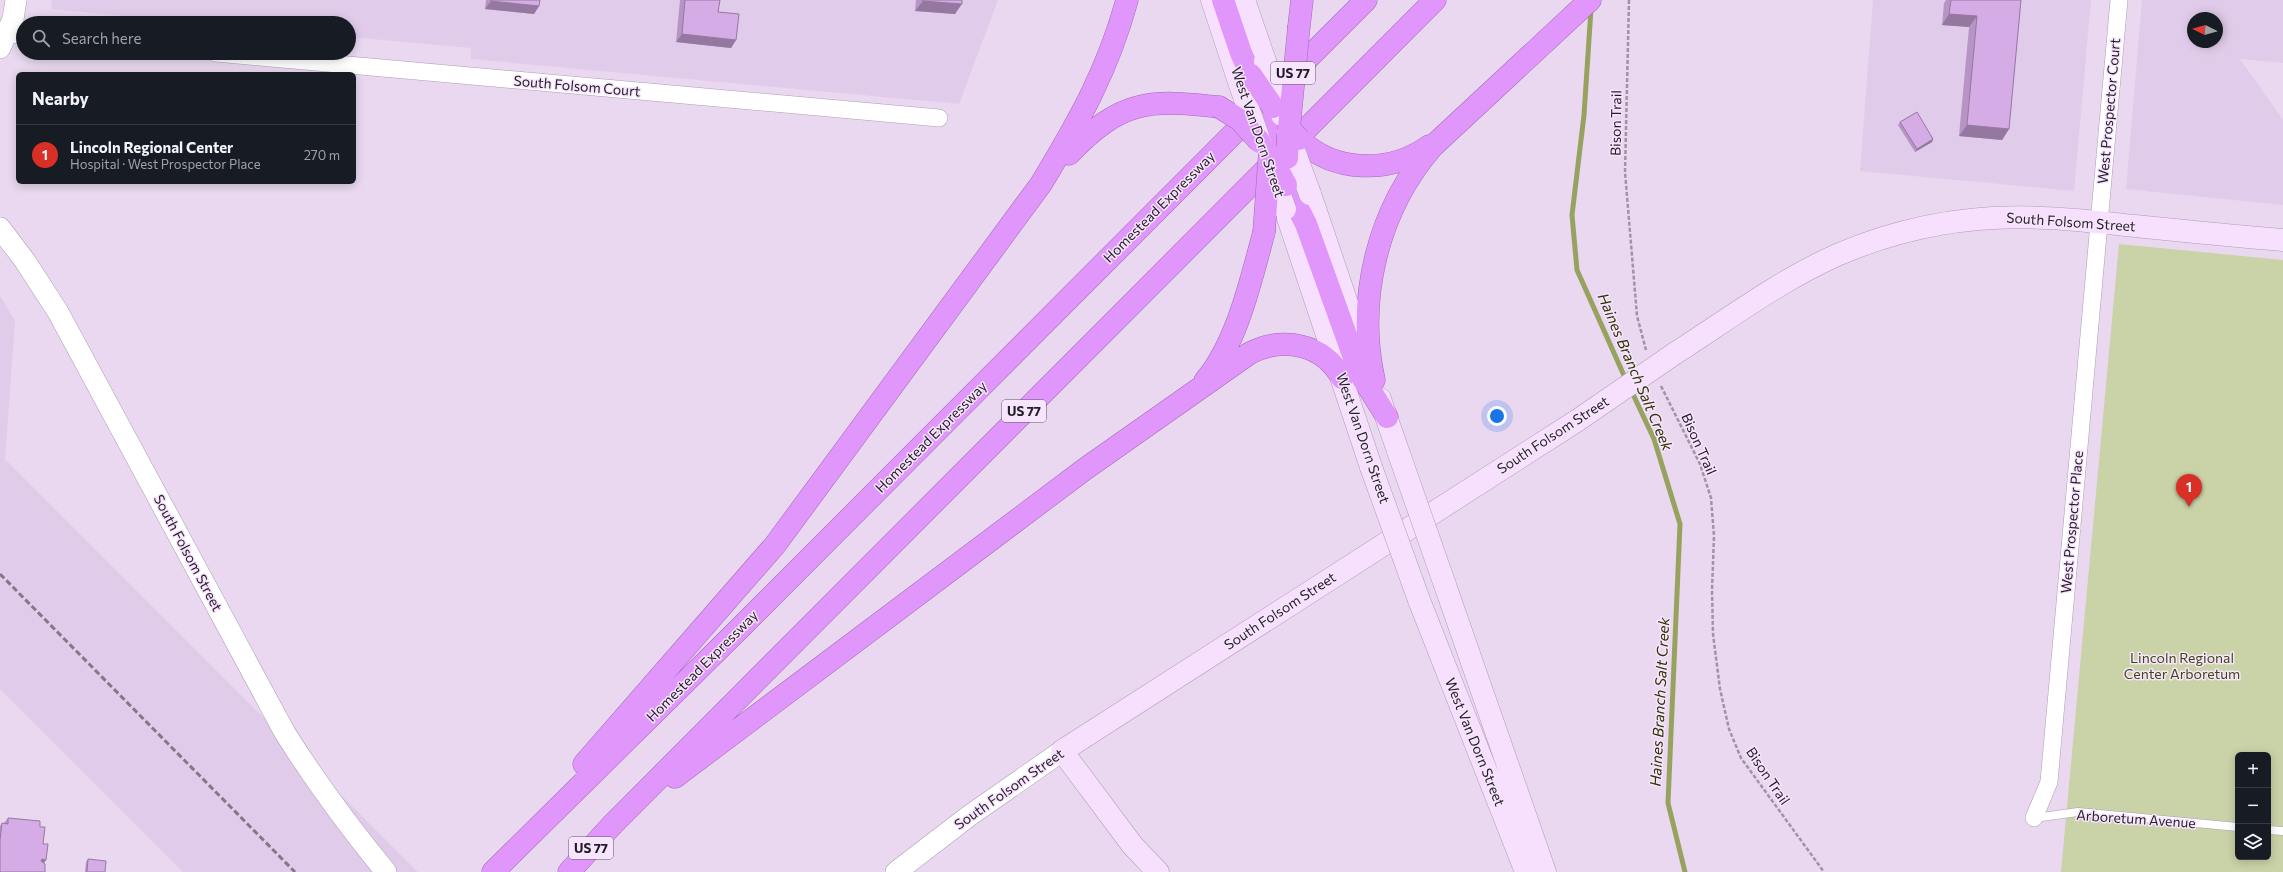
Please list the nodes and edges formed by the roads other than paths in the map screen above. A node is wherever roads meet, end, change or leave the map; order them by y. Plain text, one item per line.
1 (16, 0) edge
2 (1127, 0) edge
3 (1212, 0) edge
4 (1223, 0) edge
5 (1244, 0) edge
6 (1302, 0) edge
7 (1366, 0) edge
8 (1435, 0) edge
9 (1590, 0) edge
10 (2119, 0) edge
11 (10, 39) edge
12 (294, 60) edge
13 (1252, 74) junction
14 (1282, 117) junction
15 (939, 118) dead end
16 (1450, 129) junction
17 (1266, 153) junction
18 (1041, 184) junction
19 (1286, 185) junction
20 (1295, 206) junction
21 (2099, 223) junction
22 (0, 228) edge
23 (2283, 240) edge
24 (1342, 378) junction
25 (1374, 380) junction
26 (1188, 397) junction
27 (1387, 417) junction
28 (1062, 751) junction
29 (2034, 818) joint
30 (614, 824) junction
31 (2235, 827) edge
32 (2271, 830) edge
33 (2283, 831) edge
34 (386, 872) edge
35 (492, 872) edge
36 (569, 872) edge
37 (896, 872) edge
38 (1158, 872) edge
39 (1526, 872) edge
40 (1545, 872) edge

1 - 11 street
2 - 18 highway
3 - 13 main road, West Van Dorn Street
4 - 13 highway
5 - 13 main road, West Van Dorn Street
6 - 14 highway, bridge
7 - 35 highway, Homestead Expressway / US 77
8 - 30 highway, US 77
9 - 16 highway
10 - 21 street, West Prospector Court
12 - 15 street, South Folsom Court
13 - 14 highway, bridge
13 - 17 main road, West Van Dorn Street, bridge
14 - 16 highway, bridge
14 - 17 highway
14 - 19 highway, bridge
14 - 20 main road, West Van Dorn Street, bridge
16 - 25 highway
17 - 18 highway, bridge
17 - 19 highway, bridge
17 - 20 main road, West Van Dorn Street, bridge
17 - 26 highway, bridge
18 - 35 highway
19 - 20 highway, bridge
20 - 24 main road, West Van Dorn Street
20 - 25 main road, West Van Dorn Street
20 - 27 highway
21 - 23 main road, South Folsom Street
21 - 28 main road, South Folsom Street, bridge
21 - 29 street, West Prospector Place
22 - 34 street, South Folsom Street
24 - 26 highway
24 - 39 main road, West Van Dorn Street, bridge
25 - 27 main road, West Van Dorn Street
26 - 30 highway
27 - 40 main road, West Van Dorn Street, bridge
28 - 37 street, South Folsom Street
28 - 38 main road
29 - 31 lane, Arboretum Avenue
30 - 36 highway, US 77
32 - 33 lane

